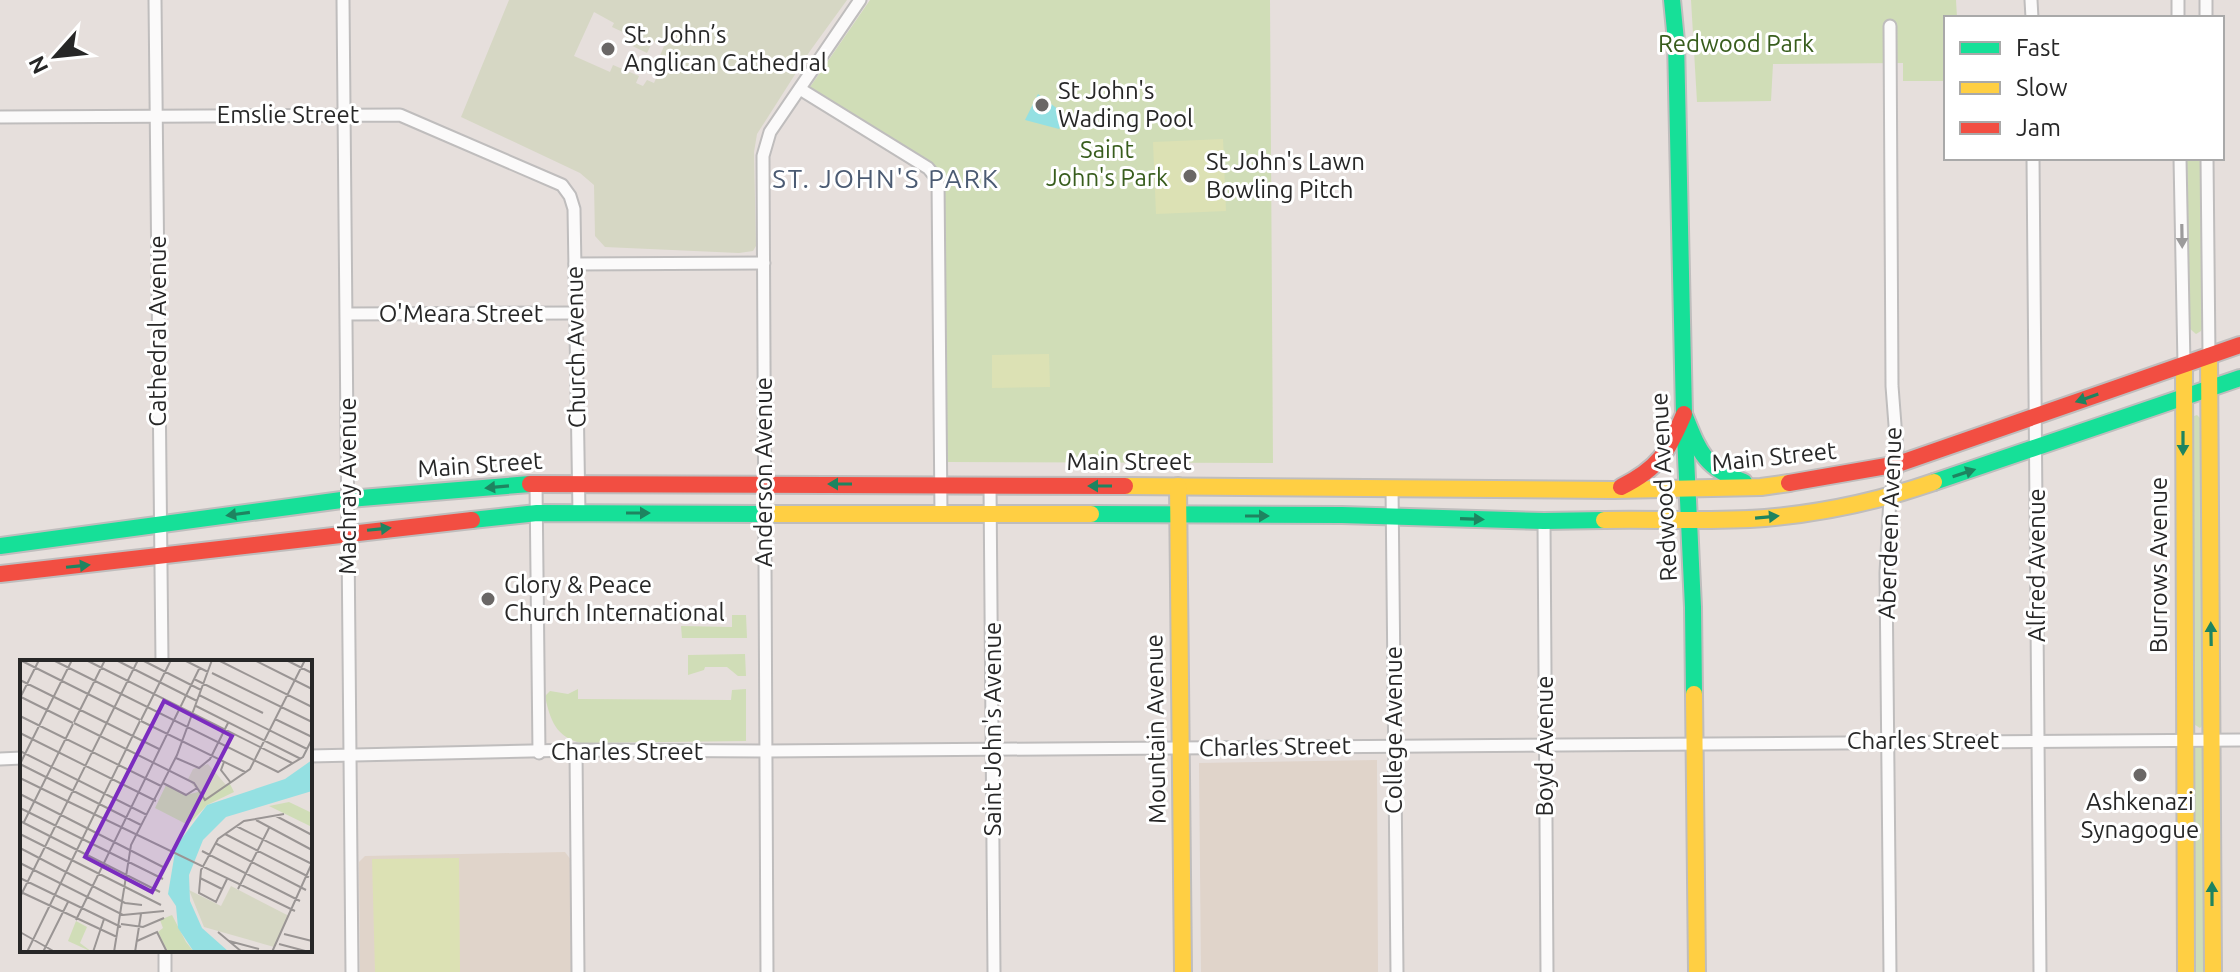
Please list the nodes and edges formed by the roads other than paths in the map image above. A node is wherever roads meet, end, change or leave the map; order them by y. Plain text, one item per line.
1 (155, 0) edge
2 (343, 0) edge
3 (860, 0) edge
4 (1672, 0) edge
5 (1890, 26) dead end
6 (800, 89) junction
7 (345, 114) junction
8 (156, 116) junction
9 (0, 117) edge
10 (2033, 160) edge
11 (2180, 160) edge
12 (2207, 160) edge
13 (562, 185) joint
14 (764, 263) junction
15 (575, 264) junction
16 (574, 313) junction
17 (347, 314) junction
18 (2240, 345) edge
19 (2209, 356) junction
20 (2184, 365) junction
21 (2240, 378) edge
22 (2208, 389) junction
23 (2182, 398) junction
24 (1684, 414) junction
25 (2036, 416) junction
26 (2037, 449) junction
27 (1898, 464) junction
28 (578, 483) junction
29 (536, 484) junction
30 (765, 484) junction
31 (941, 484) junction
32 (990, 485) junction
33 (1178, 486) junction
34 (1392, 487) junction
35 (1761, 487) junction
36 (1687, 489) junction
37 (1614, 490) junction
38 (1890, 497) junction
39 (349, 499) junction
40 (537, 513) junction
41 (579, 513) junction
42 (764, 514) junction
43 (941, 515) junction
44 (991, 516) junction
45 (1179, 517) junction
46 (1394, 517) junction
47 (1689, 519) junction
48 (1544, 521) junction
49 (159, 524) junction
50 (350, 532) junction
51 (0, 546) edge
52 (162, 556) junction
53 (0, 574) edge
54 (162, 660) edge
55 (2038, 740) junction
56 (2184, 740) junction
57 (2212, 740) junction
58 (2240, 740) edge
59 (1887, 742) junction
60 (1696, 743) junction
61 (1545, 744) junction
62 (1393, 745) junction
63 (993, 748) junction
64 (1181, 748) junction
65 (576, 750) junction
66 (766, 751) junction
67 (539, 753) junction
68 (350, 755) junction
69 (312, 756) edge
70 (20, 758) edge
71 (0, 759) edge
72 (352, 972) edge
73 (578, 972) edge
74 (767, 972) edge
75 (994, 972) edge
76 (1183, 972) edge
77 (1397, 972) edge
78 (1547, 972) edge
79 (1697, 972) edge
80 (1890, 972) edge
81 (2040, 972) edge
82 (2186, 972) edge
83 (2213, 972) edge

1 - 8 street, Cathedral Avenue
2 - 7 street, Machray Avenue
3 - 6 street, Anderson Avenue
4 - 24 main road, Redwood Avenue
5 - 27 street, Aberdeen Avenue
6 - 14 street, Anderson Avenue
6 - 31 street
7 - 8 street, Emslie Street
7 - 13 street, Emslie Street
7 - 17 street, Machray Avenue
8 - 9 street, Emslie Street
8 - 49 street, Cathedral Avenue
10 - 25 street, Alfred Avenue
11 -> 20 street, Burrows Avenue
12 - 19 street, Burrows Avenue
13 - 15 street, Church Avenue
14 - 15 street
14 - 30 street, Anderson Avenue
15 - 16 street, Church Avenue
16 - 17 street, O'Meara Street
16 - 28 street, Church Avenue
17 - 39 street, Machray Avenue
18 - 19 main road, Main Street
19 - 20 main road, Main Street
19 - 22 main road, Burrows Avenue
20 - 23 main road, Burrows Avenue
20 -> 25 main road, Main Street
21 - 22 main road
22 - 23 main road
57 -> 22 main road, Burrows Avenue
23 - 26 main road
23 -> 56 main road, Burrows Avenue
24 - 35 main road
24 - 36 main road, Redwood Avenue
24 - 37 main road
25 - 26 street, Alfred Avenue
25 - 27 main road, Main Street
38 -> 26 main road
26 - 55 street, Alfred Avenue
27 - 35 main road, Main Street
27 - 38 street, Aberdeen Avenue
28 - 29 main road, Main Street
28 - 30 main road, Main Street
28 - 41 street, Church Avenue
29 -> 39 main road, Main Street
29 - 40 street
31 -> 30 main road, Main Street
30 - 42 street, Anderson Avenue
31 - 32 main road, Main Street
31 - 43 street
33 -> 32 main road, Main Street
32 - 44 street, Saint John's Avenue
33 - 34 main road, Main Street
33 - 45 main road, Mountain Avenue
34 - 37 main road, Main Street
34 - 46 street, College Avenue
35 - 36 main road, Main Street
36 - 37 main road, Main Street
36 - 47 main road, Redwood Avenue
47 -> 38 main road
38 - 59 street, Aberdeen Avenue
39 -> 49 main road, Main Street
39 - 50 street, Machray Avenue
40 - 41 main road
50 -> 40 main road
40 - 67 street
41 -> 42 main road
42 - 43 main road
42 - 66 street, Anderson Avenue
43 - 44 main road
44 - 45 main road
44 - 63 street, Saint John's Avenue
45 -> 46 main road
45 - 64 main road, Mountain Avenue
46 -> 48 main road
46 - 62 street, College Avenue
47 - 48 main road
47 - 60 main road, Redwood Avenue
48 - 61 street, Boyd Avenue
49 - 51 main road, Main Street
49 - 52 street, Cathedral Avenue
50 - 52 main road
50 - 68 street, Machray Avenue
53 -> 52 main road
52 - 54 street, Cathedral Avenue
55 - 56 street, Charles Street
55 - 59 street, Charles Street
55 - 81 street, Alfred Avenue
56 - 57 street, Charles Street
56 - 82 main road, Burrows Avenue
57 - 58 street, Charles Street
83 -> 57 main road, Burrows Avenue
59 - 60 street, Charles Street
59 - 80 street, Aberdeen Avenue
60 - 61 street, Charles Street
60 - 79 main road, Redwood Avenue
61 - 62 street, Charles Street
61 - 78 street, Boyd Avenue
62 - 64 street, Charles Street
62 - 77 street, College Avenue
63 - 64 street, Charles Street
63 - 66 street, Charles Street
63 - 75 street, Saint John's Avenue
64 - 76 main road, Mountain Avenue
65 - 66 street, Charles Street
65 - 67 street, Charles Street
65 - 73 street
66 - 74 street, Anderson Avenue
67 - 68 street, Charles Street
68 - 69 street, Charles Street
68 - 72 street, Machray Avenue
70 - 71 street

